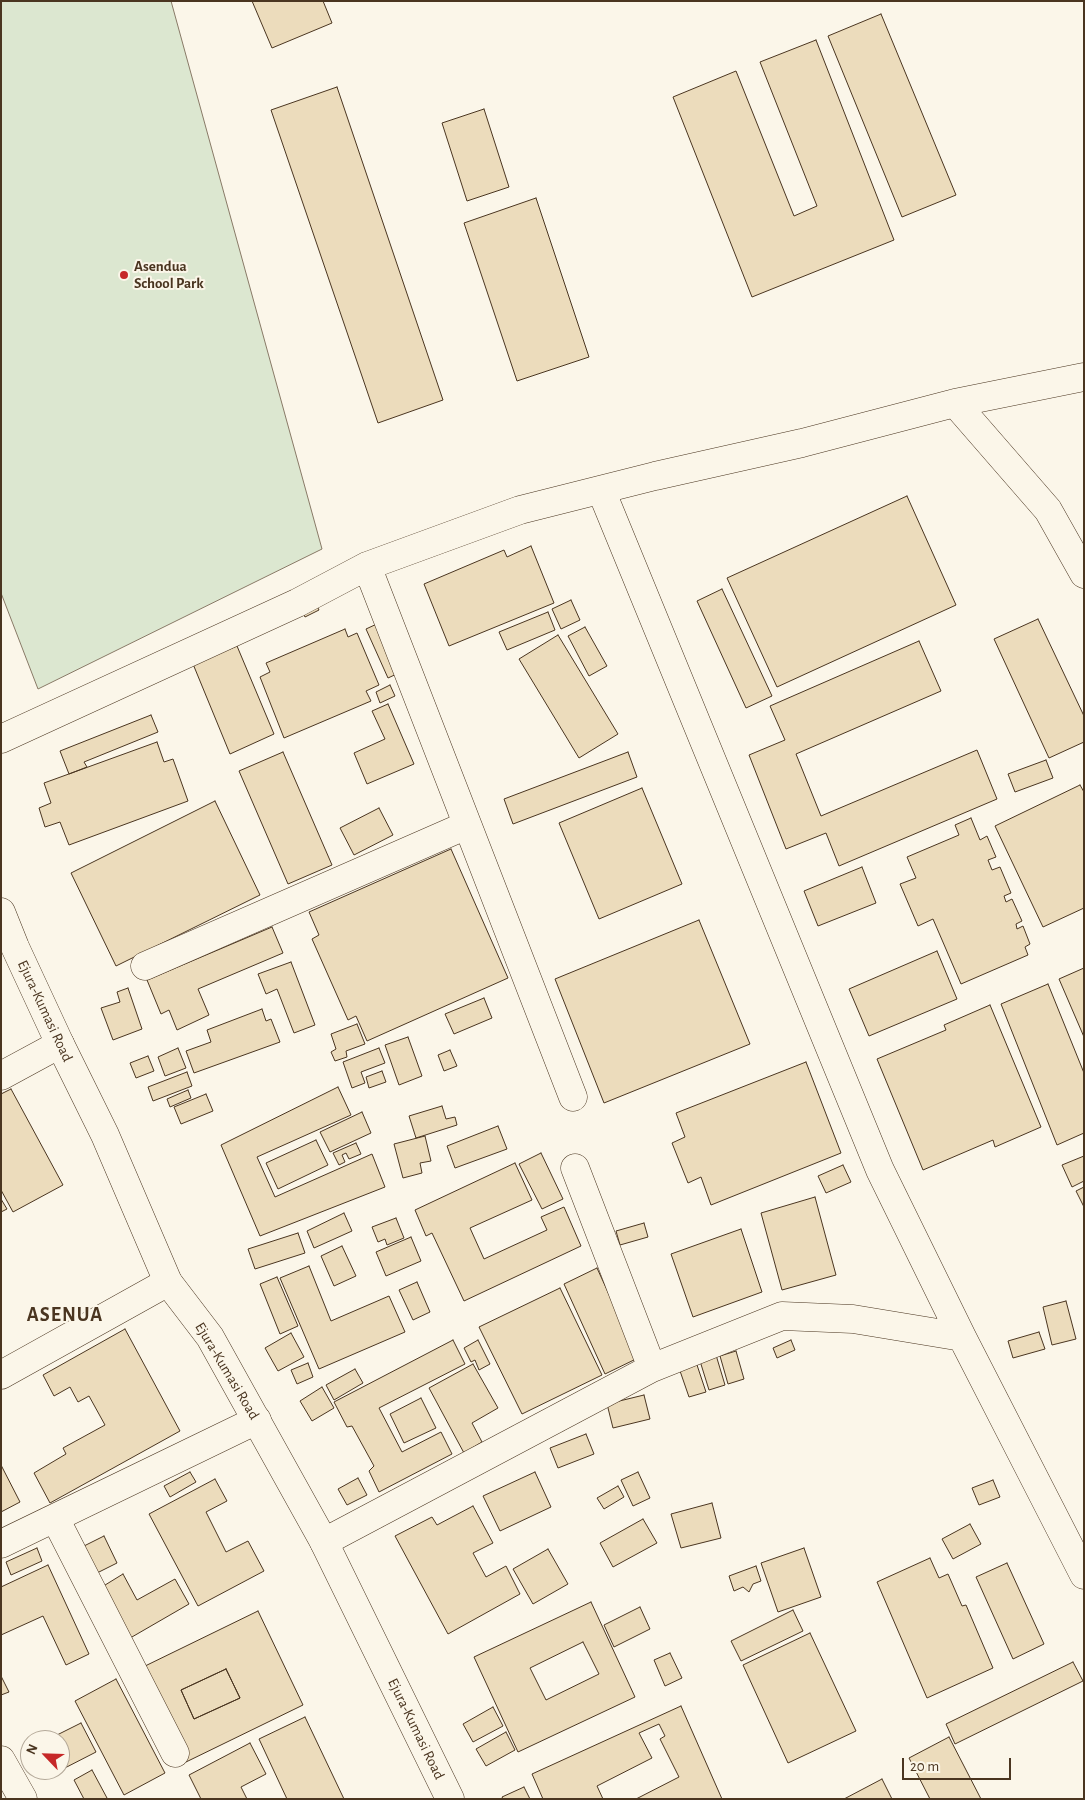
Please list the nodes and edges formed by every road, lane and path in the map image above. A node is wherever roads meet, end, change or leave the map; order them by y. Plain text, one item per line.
1 (1084, 377) edge
2 (956, 403) junction
3 (601, 490) junction
4 (367, 566) junction
5 (1084, 574) edge
6 (1, 739) edge
7 (467, 825) junction
8 (1, 912) edge
9 (145, 966) dead end
10 (60, 1044) junction
11 (1, 1076) edge
12 (572, 1096) dead end
13 (575, 1168) dead end
14 (168, 1282) junction
15 (962, 1338) junction
16 (652, 1368) junction
17 (1, 1375) edge
18 (257, 1420) junction
19 (56, 1518) junction
20 (324, 1542) junction
21 (1, 1544) edge
22 (1084, 1575) edge
23 (175, 1753) dead end
24 (1, 1760) edge
25 (23, 1799) edge
26 (450, 1799) edge

1 - 2 street
2 - 3 street
2 - 5 street
3 - 4 street
3 - 15 street
4 - 6 street
4 - 7 street
7 - 9 street
7 - 12 street
8 - 10 street, Ejura-Kumasi Road
10 - 11 street
10 - 14 street, Ejura-Kumasi Road
13 - 16 street
14 - 17 street
14 - 18 street, Ejura-Kumasi Road
15 - 16 street
15 - 22 street
16 - 20 street
18 - 19 street
18 - 20 street, Ejura-Kumasi Road
19 - 21 street
19 - 23 street
20 - 26 street, Ejura-Kumasi Road
24 - 25 street

